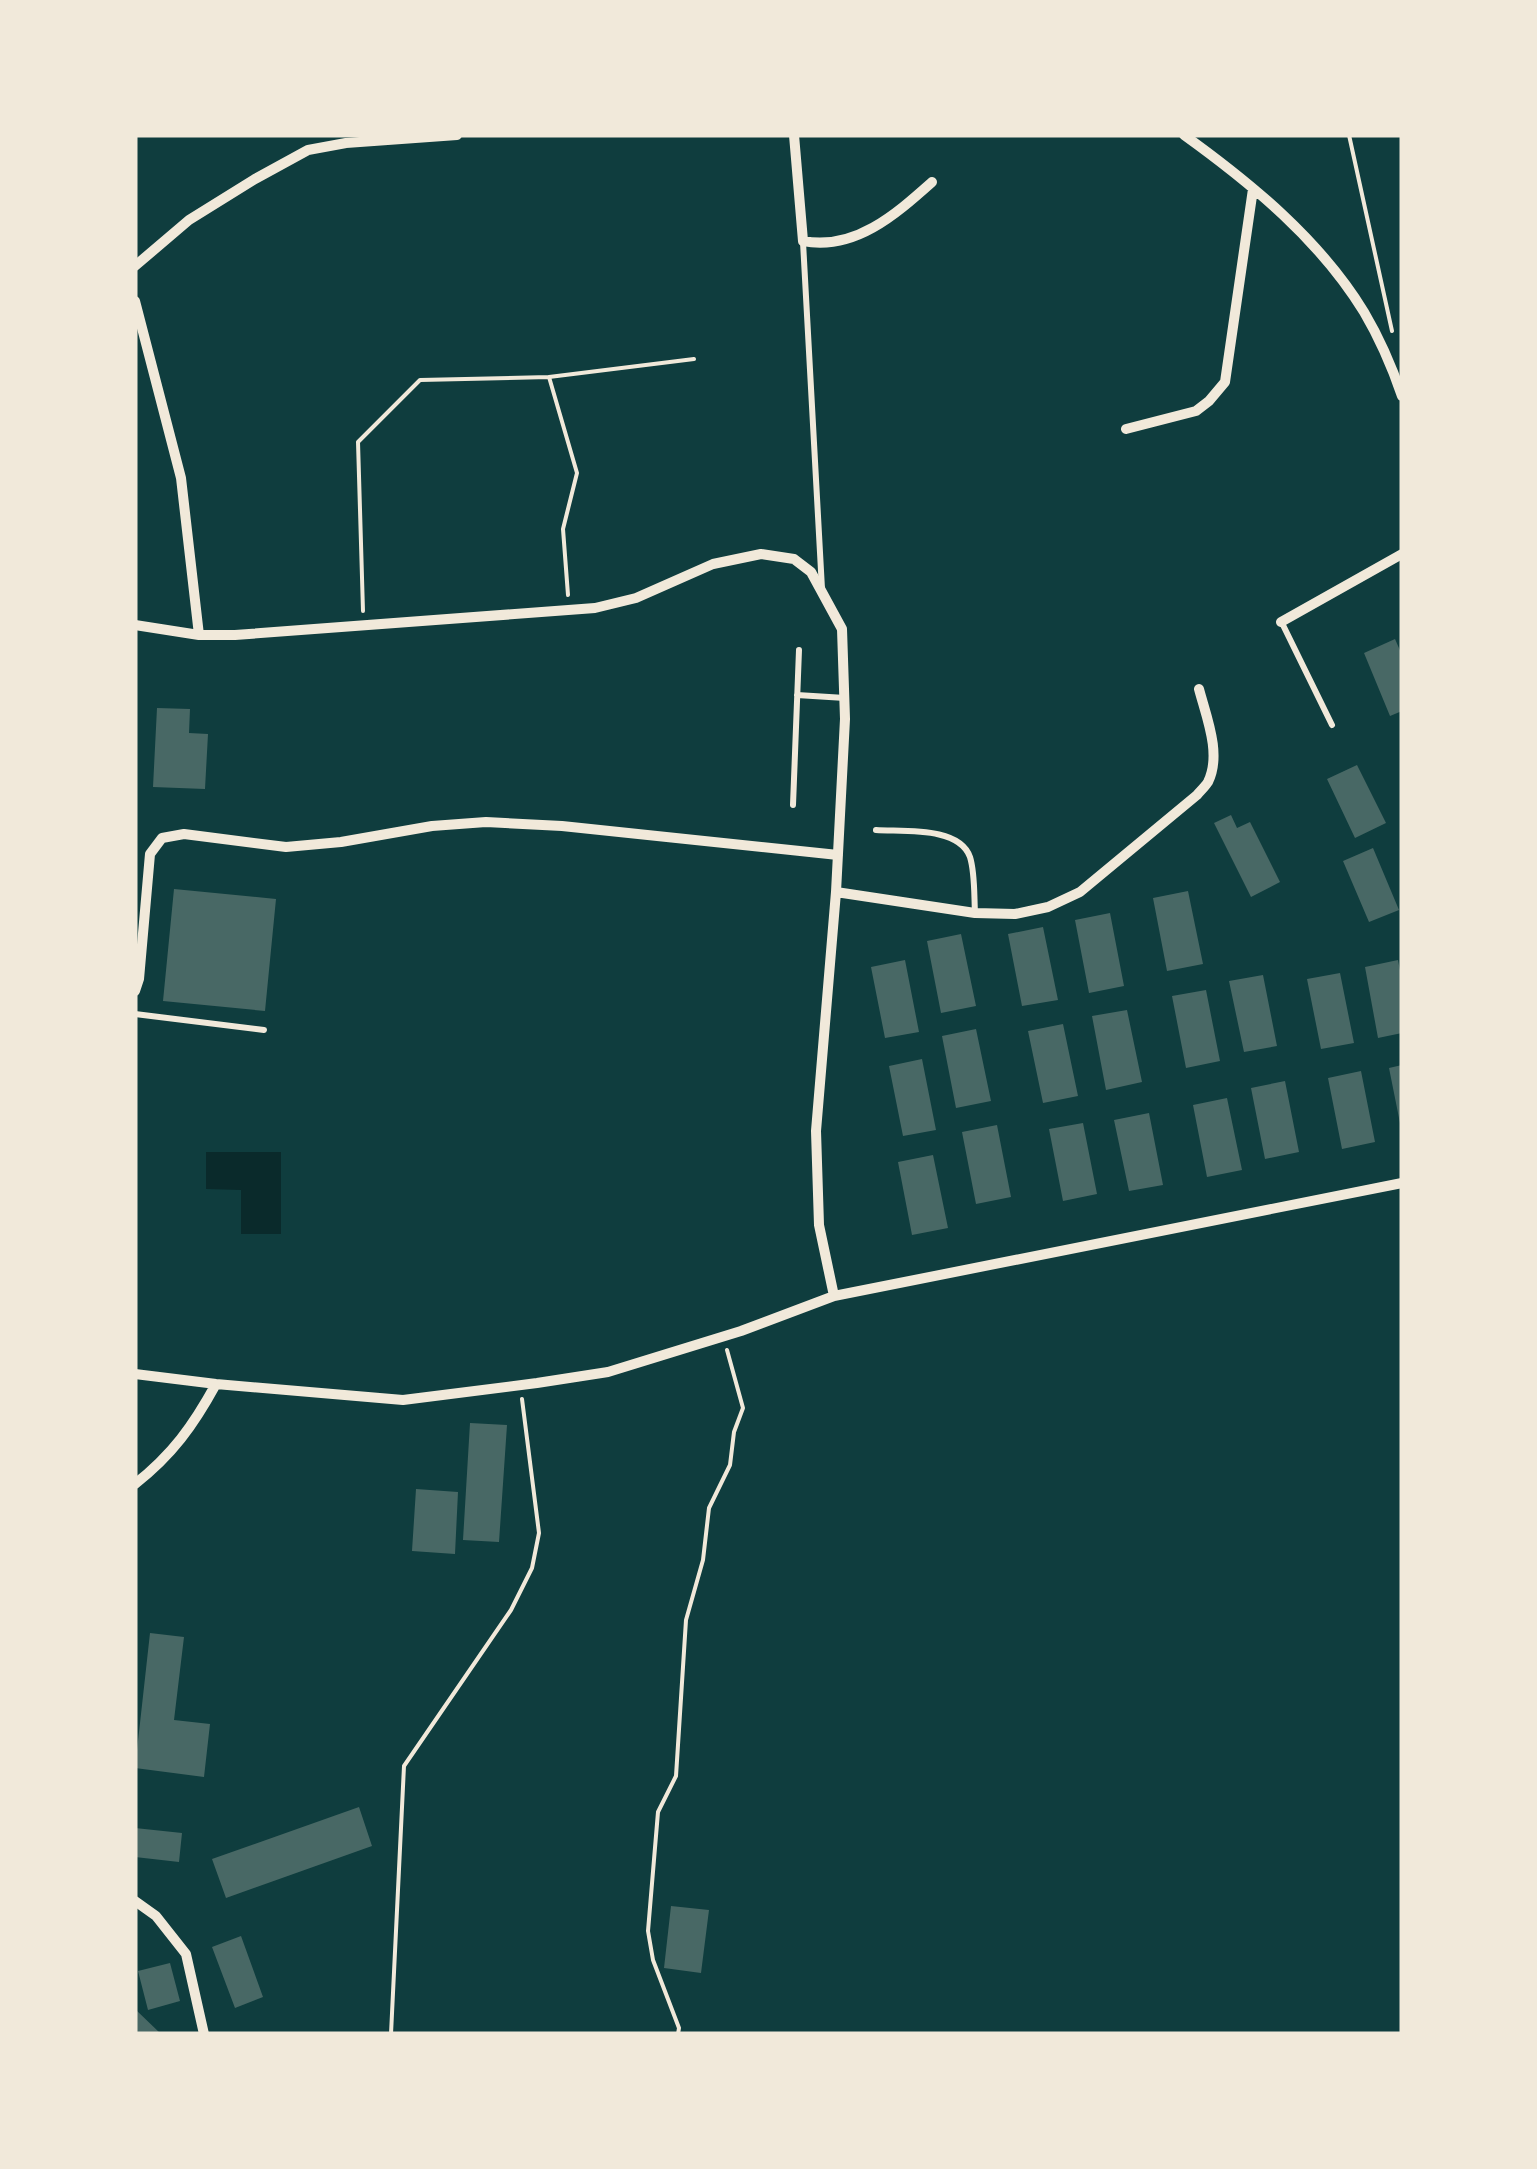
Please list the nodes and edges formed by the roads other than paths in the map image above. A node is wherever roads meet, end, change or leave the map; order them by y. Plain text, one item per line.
1 (457, 135) edge
2 (794, 135) edge
3 (1184, 135) edge
4 (932, 182) dead end
5 (1253, 188) junction
6 (803, 241) junction
7 (135, 266) edge
8 (135, 301) edge
9 (1402, 396) edge
10 (1126, 429) dead end
11 (1402, 554) edge
12 (822, 590) junction
13 (1281, 622) joint
14 (135, 625) edge
15 (199, 635) junction
16 (799, 650) dead end
17 (1199, 689) dead end
18 (797, 695) junction
19 (845, 698) junction
20 (1332, 725) dead end
21 (793, 805) dead end
22 (876, 830) dead end
23 (838, 855) junction
24 (836, 892) junction
25 (976, 912) junction
26 (135, 991) edge
27 (135, 1014) edge
28 (264, 1030) dead end
29 (1402, 1183) edge
30 (834, 1296) junction
31 (135, 1374) edge
32 (216, 1384) junction
33 (135, 1484) edge
34 (135, 1902) edge
35 (204, 2034) edge

1 - 7 street
2 - 6 street
3 - 5 street
4 - 6 street
5 - 9 street
5 - 10 street
6 - 12 lane
8 - 15 street
11 - 13 street
12 - 15 street
12 - 19 street
13 - 20 lane
14 - 15 street
16 - 18 lane
17 - 25 street
18 - 19 lane
18 - 21 lane
19 - 23 street
22 - 25 lane
23 - 24 street
23 - 26 street
24 - 25 street
24 - 30 street
27 - 28 lane
29 - 30 street
30 - 32 street
31 - 32 street
32 - 33 street
34 - 35 street

